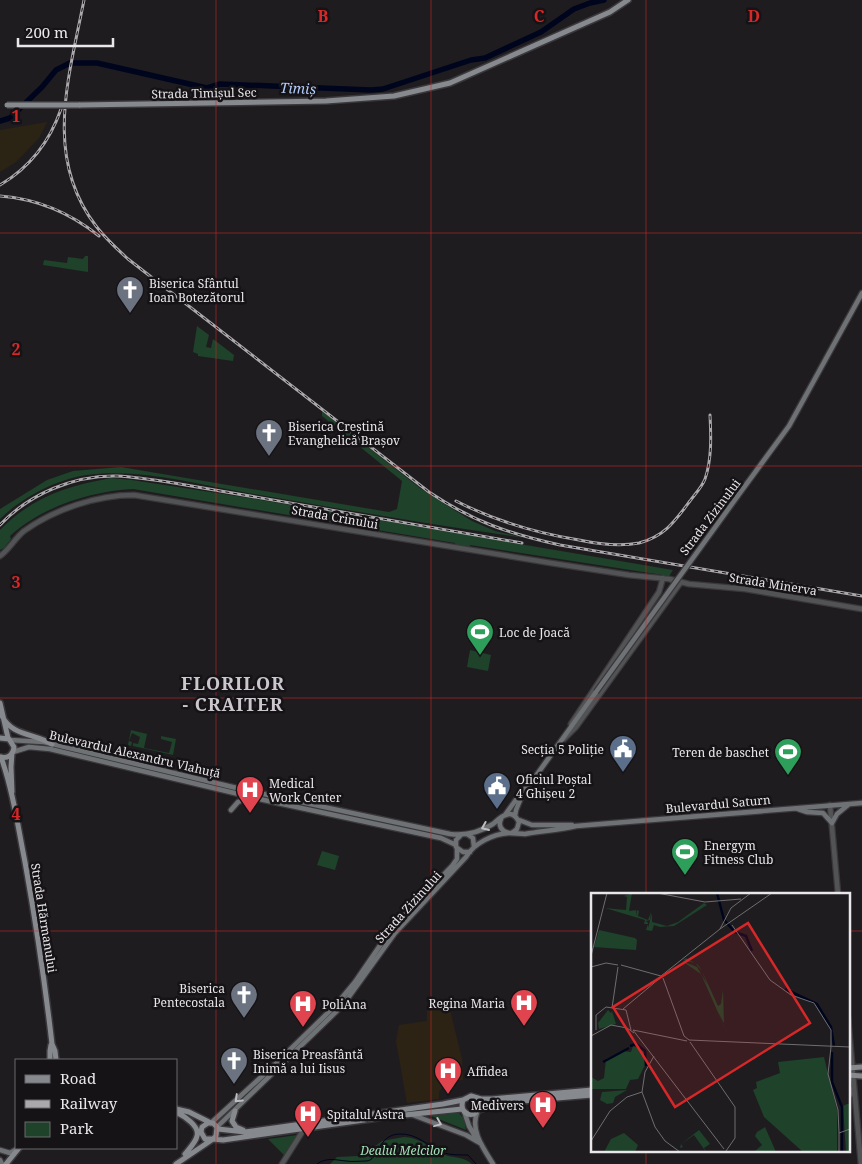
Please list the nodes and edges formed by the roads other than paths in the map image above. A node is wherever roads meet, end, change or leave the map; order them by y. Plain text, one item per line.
1 (628, 0) edge
2 (0, 106) edge
3 (862, 293) edge
4 (1, 555) edge
5 (663, 578) junction
6 (681, 582) junction
7 (862, 609) edge
8 (0, 703) edge
9 (2, 716) junction
10 (0, 738) edge
11 (9, 739) junction
12 (560, 743) junction
13 (52, 744) junction
14 (12, 752) junction
15 (0, 757) edge
16 (0, 768) edge
17 (6, 774) junction
18 (524, 792) junction
19 (12, 795) junction
20 (250, 797) junction
21 (862, 803) edge
22 (849, 804) junction
23 (830, 805) junction
24 (796, 808) junction
25 (231, 810) dead end
26 (503, 816) junction
27 (517, 818) junction
28 (832, 823) junction
29 (576, 826) junction
30 (509, 833) junction
31 (467, 834) junction
32 (461, 835) junction
33 (456, 847) junction
34 (474, 847) junction
35 (470, 852) junction
36 (838, 893) edge
37 (52, 1044) junction
38 (850, 1051) edge
39 (50, 1059) edge
40 (56, 1059) edge
41 (862, 1067) edge
42 (851, 1068) edge
43 (851, 1075) edge
44 (862, 1076) edge
45 (850, 1089) edge
46 (591, 1090) edge
47 (591, 1095) edge
48 (855, 1097) junction
49 (476, 1098) junction
50 (463, 1100) junction
51 (463, 1110) junction
52 (178, 1111) edge
53 (235, 1111) junction
54 (478, 1112) junction
55 (178, 1113) edge
56 (410, 1114) junction
57 (211, 1123) junction
58 (217, 1128) junction
59 (304, 1129) junction
60 (245, 1132) junction
61 (212, 1139) junction
62 (480, 1143) junction
63 (17, 1149) edge
64 (18, 1149) edge
65 (1, 1151) edge
66 (182, 1158) junction
67 (0, 1159) edge
68 (2, 1164) edge
69 (6, 1164) edge
70 (176, 1164) edge
71 (282, 1164) edge
72 (493, 1164) edge
73 (861, 1164) edge

1 - 2 main road, Strada Timișul Sec, bridge
3 - 12 main road, Strada Zizinului, bridge
4 - 5 street, Strada Crinului
5 - 6 street, Strada Crinului
5 - 12 street, Strada Zizinului
6 - 7 street, Strada Minerva
6 - 12 street, Strada Zizinului
8 - 9 main road
9 - 11 main road
9 - 13 main road
10 - 11 main road
11 - 13 main road, Bulevardul Alexandru Vlahuță
11 - 14 main road, Strada Hărmanului
12 - 18 main road, Strada Zizinului
13 - 32 main road, Bulevardul Alexandru Vlahuță
14 - 15 main road
14 - 19 main road, Strada Hărmanului
14 - 20 main road, Bulevardul Alexandru Vlahuță
15 - 17 main road, Strada Hărmanului
16 - 17 main road
17 - 19 main road, Strada Hărmanului
18 - 26 main road, Strada Zizinului
18 - 27 main road, Strada Zizinului
19 - 37 main road, Strada Hărmanului
20 - 25 main road
20 - 33 main road, Bulevardul Alexandru Vlahuță
21 - 22 main road, Bulevardul Saturn
22 - 23 main road, Bulevardul Saturn
22 - 28 main road
23 - 24 main road, Bulevardul Saturn
23 - 28 street
24 - 28 main road
24 - 29 main road, Bulevardul Saturn
26 - 27 main road
26 - 30 main road
26 -> 31 main road
27 - 29 main road, Bulevardul Saturn
27 - 30 main road
28 - 36 street
29 - 30 main road, Bulevardul Saturn
30 - 34 main road, Bulevardul Saturn
31 - 32 main road
31 - 34 main road
32 - 33 main road
33 - 35 main road
33 -> 57 main road, Strada Zizinului
34 - 35 main road
35 - 53 main road, Strada Zizinului
37 - 39 main road, Strada Hărmanului
37 - 40 main road, Strada Hărmanului
38 - 42 street
41 - 42 main road
42 - 43 street
43 - 44 main road
43 - 48 street
45 - 48 street
46 - 49 main road
47 - 54 main road
48 - 73 street
49 - 50 main road
49 - 54 main road
50 - 51 main road
50 - 60 main road
51 - 54 main road
51 - 56 main road
51 - 62 main road
52 - 57 main road
53 - 58 main road, Strada Zizinului
53 - 60 main road
54 - 62 main road
55 - 66 main road
56 - 59 main road
56 -> 62 main road
57 - 58 main road
57 - 61 main road
58 - 60 main road
58 - 61 main road
59 - 61 main road
59 - 71 street
61 - 66 main road
62 - 72 main road
63 - 65 main road
64 - 69 main road
65 - 67 main road
66 - 70 main road
67 - 68 main road

